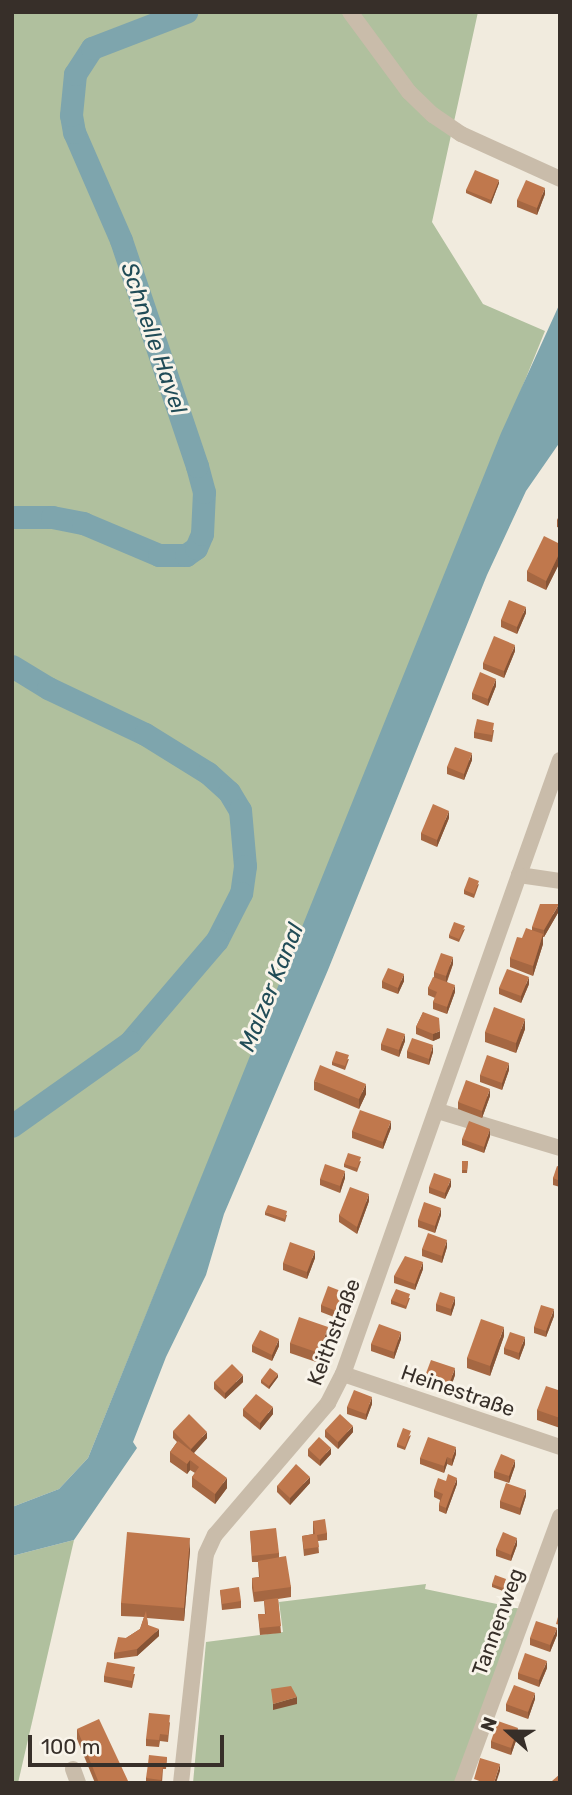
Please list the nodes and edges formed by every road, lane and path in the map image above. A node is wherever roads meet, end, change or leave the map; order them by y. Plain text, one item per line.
1 (351, 12) edge
2 (560, 179) edge
3 (560, 760) edge
4 (519, 875) junction
5 (560, 881) edge
6 (438, 1111) junction
7 (560, 1148) edge
8 (342, 1374) junction
9 (560, 1447) edge
10 (560, 1516) edge
11 (181, 1783) edge
12 (462, 1783) edge

1 - 2 street
3 - 4 street, Keithstraße
4 - 5 street
4 - 6 street, Keithstraße
6 - 7 street
6 - 8 street, Keithstraße
8 - 9 street, Heinestraße
8 - 11 street, Keithstraße
10 - 12 street, Tannenweg

